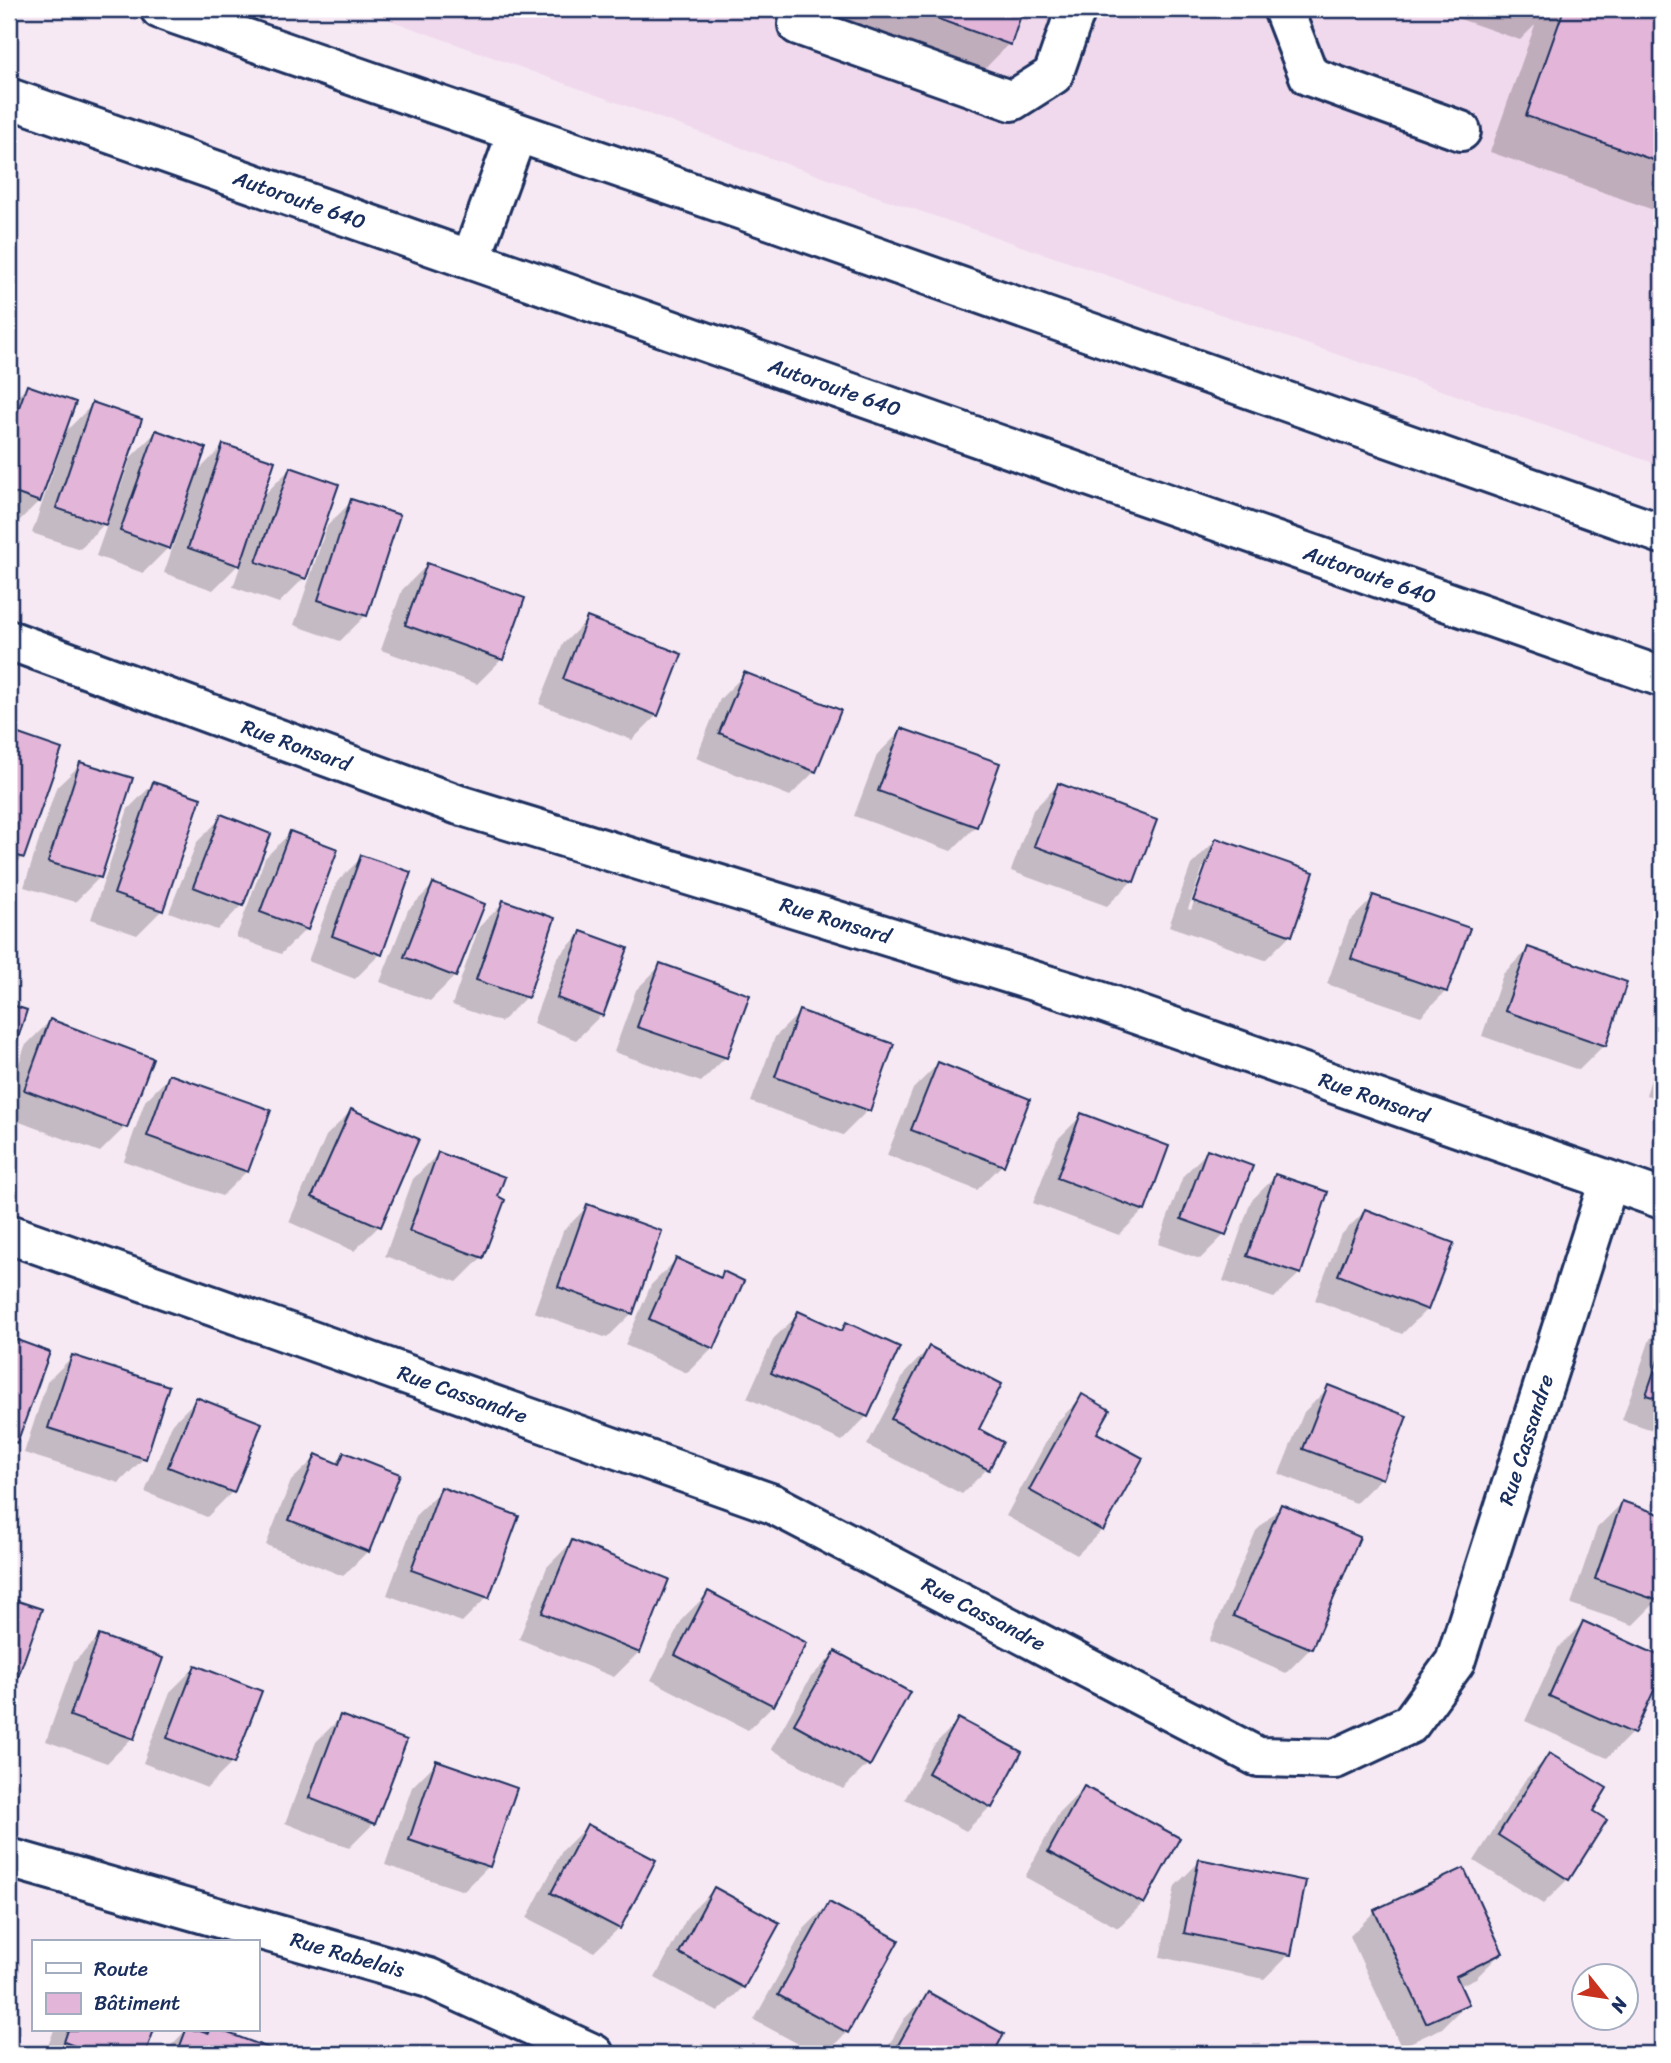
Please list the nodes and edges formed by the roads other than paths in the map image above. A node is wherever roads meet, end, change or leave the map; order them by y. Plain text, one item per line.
1 (160, 9) edge
2 (803, 9) edge
3 (1076, 9) edge
4 (1283, 9) edge
5 (9, 98) edge
6 (1461, 131) dead end
7 (517, 133) junction
8 (471, 260) junction
9 (1662, 534) edge
10 (9, 640) edge
11 (1662, 677) edge
12 (1609, 1181) junction
13 (1662, 1199) edge
14 (9, 1234) edge
15 (9, 1858) edge
16 (594, 2054) edge

1 - 7 main road
2 - 3 main road
4 - 6 main road
5 - 8 main road, Autoroute 640
7 - 8 main road
7 - 9 main road
8 - 11 main road, Autoroute 640
10 - 12 main road, Rue Ronsard
12 - 13 main road, Rue Ronsard
12 - 14 main road, Rue Cassandre
15 - 16 main road, Rue Rabelais

